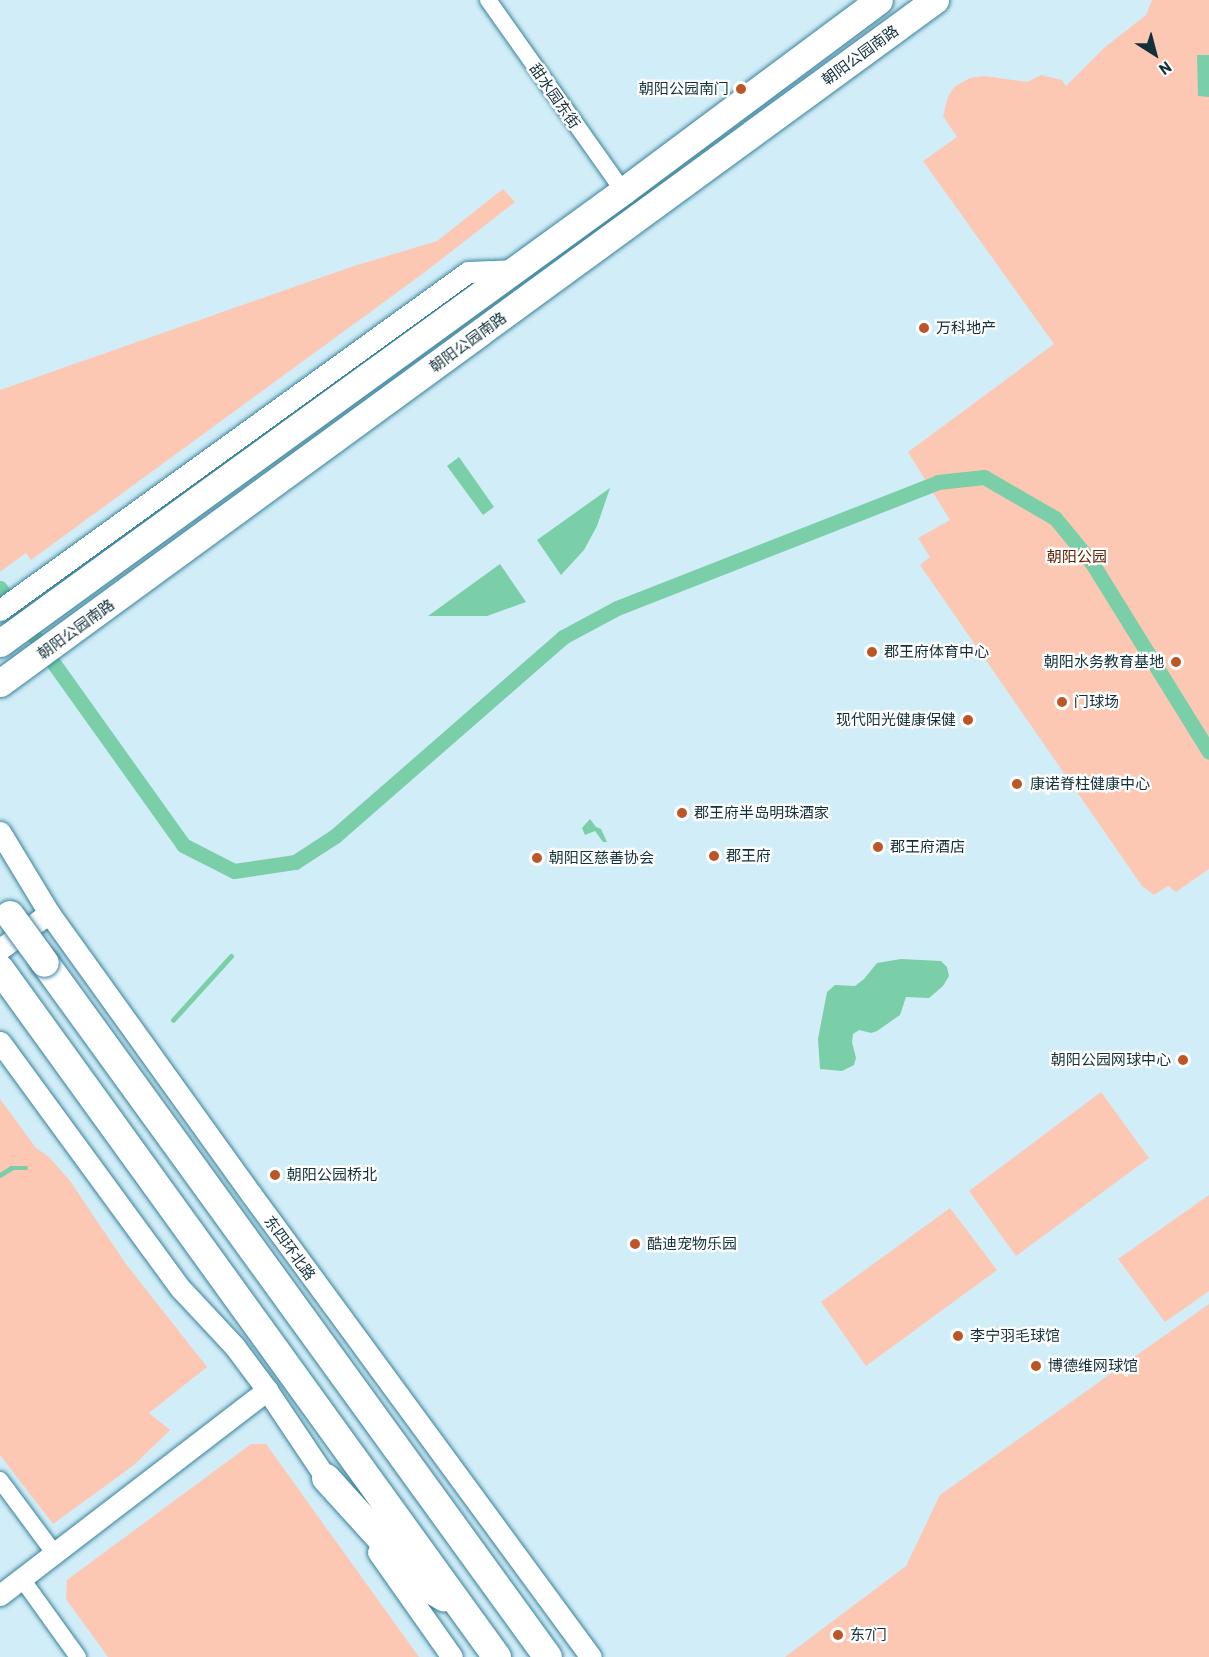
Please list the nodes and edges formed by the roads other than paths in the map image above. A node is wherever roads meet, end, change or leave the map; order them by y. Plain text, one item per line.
1 (488, 0) edge
2 (879, 0) edge
3 (935, 0) edge
4 (623, 191) junction
5 (515, 270) junction
6 (0, 610) edge
7 (0, 643) edge
8 (4, 680) edge
9 (0, 832) edge
10 (5, 909) edge
11 (50, 913) junction
12 (0, 950) edge
13 (6, 977) edge
14 (0, 1042) edge
15 (267, 1390) junction
16 (326, 1478) junction
17 (0, 1480) edge
18 (55, 1554) junction
19 (22, 1579) junction
20 (0, 1595) edge
21 (463, 1609) junction
22 (78, 1657) edge
23 (452, 1657) edge
24 (497, 1657) edge
25 (548, 1657) edge
26 (591, 1657) edge

1 - 4 street, 甜水园东街
2 - 4 main road, 朝阳公园南路
3 - 8 main road, 朝阳公园南路
4 - 5 main road, 朝阳公园南路
5 - 6 street
5 - 7 main road, 朝阳公园南路
9 - 11 street, 东四环北路
10 - 25 highway, 东四环北路, bridge
11 - 12 street
11 - 26 street, 东四环北路
13 - 21 highway
14 - 15 street
15 - 16 street
15 - 18 street
16 - 21 highway
16 - 23 street
17 - 18 street
18 - 19 street
19 - 20 street
19 - 22 street
21 - 24 highway

